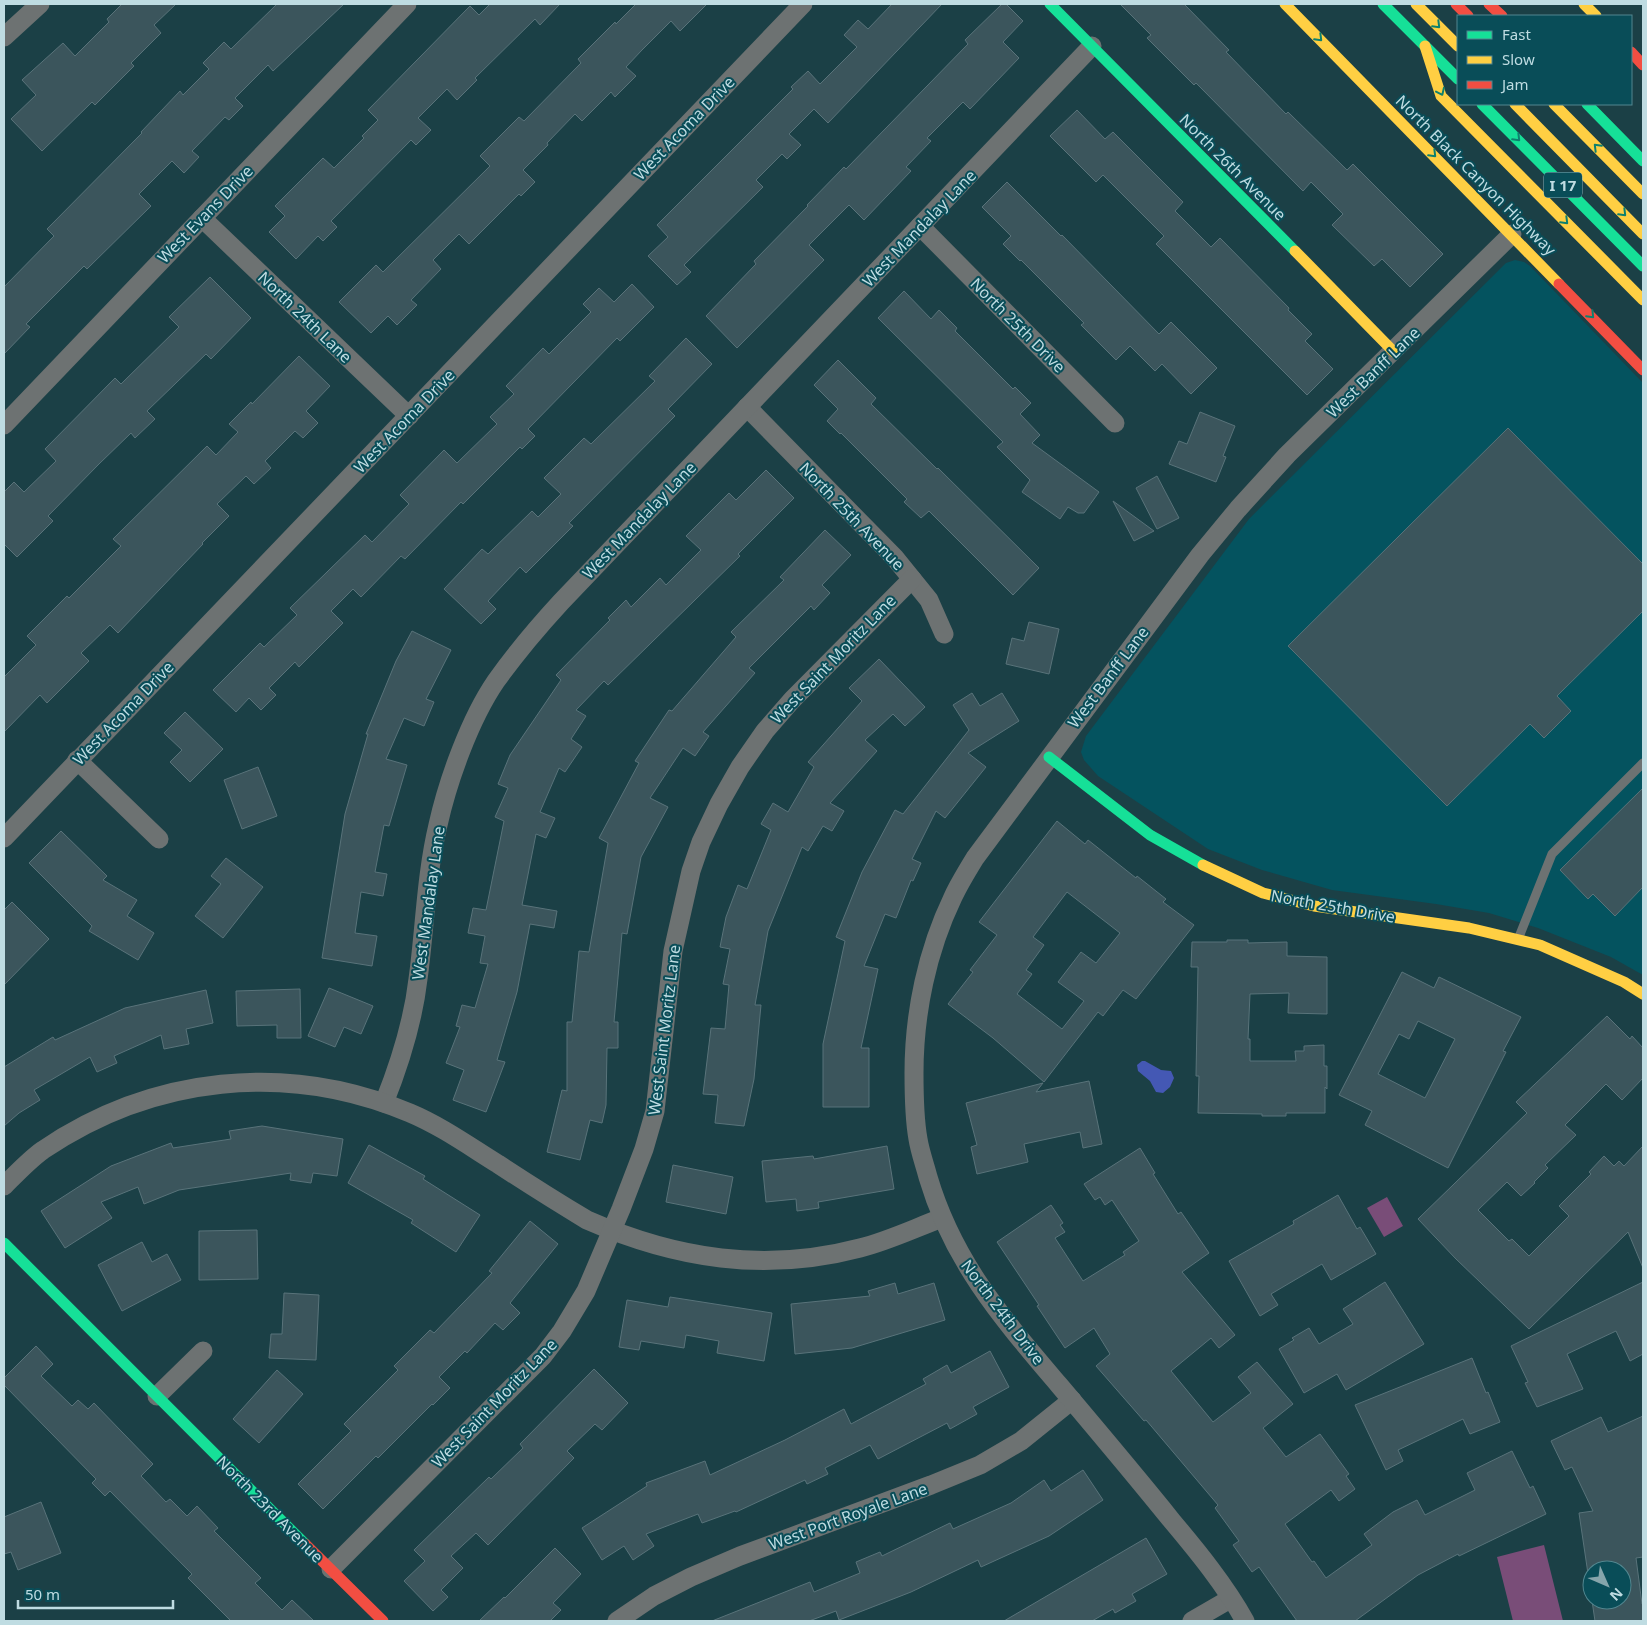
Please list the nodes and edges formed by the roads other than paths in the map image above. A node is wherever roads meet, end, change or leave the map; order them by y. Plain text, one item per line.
1 (40, 4) edge
2 (407, 4) edge
3 (803, 4) edge
4 (1050, 4) edge
5 (1285, 4) edge
6 (1383, 4) edge
7 (1416, 4) edge
8 (1456, 4) edge
9 (1489, 4) edge
10 (1584, 4) edge
11 (1467, 15) edge
12 (1501, 15) edge
13 (1595, 15) edge
14 (4, 37) edge
15 (1457, 45) edge
16 (1092, 46) junction
17 (1425, 46) junction
18 (1632, 53) edge
19 (1643, 65) edge
20 (1457, 78) edge
21 (1483, 105) edge
22 (1516, 105) edge
23 (1555, 105) edge
24 (1589, 105) edge
25 (1643, 161) edge
26 (1643, 194) edge
27 (202, 218) junction
28 (920, 226) junction
29 (1512, 234) junction
30 (1643, 234) edge
31 (1643, 266) edge
32 (1643, 300) edge
33 (1394, 352) junction
34 (1643, 370) edge
35 (747, 407) junction
36 (409, 416) junction
37 (1115, 423) dead end
38 (4, 425) edge
39 (912, 579) junction
40 (944, 634) dead end
41 (1049, 757) junction
42 (77, 760) junction
43 (1643, 763) edge
44 (4, 838) edge
45 (159, 839) dead end
46 (1518, 939) junction
47 (1643, 994) edge
48 (384, 1103) junction
49 (4, 1186) edge
50 (942, 1218) junction
51 (612, 1231) junction
52 (4, 1243) edge
53 (203, 1351) dead end
54 (157, 1396) junction
55 (1072, 1400) junction
56 (331, 1569) junction
57 (1230, 1599) junction
58 (383, 1621) edge
59 (617, 1621) edge
60 (1192, 1621) edge
61 (1245, 1621) edge

1 - 14 street
2 - 27 street, West Evans Drive
3 - 36 street, West Acoma Drive
4 - 16 main road, North 26th Avenue
5 -> 29 main road, North Black Canyon Highway
6 - 17 main road
7 -> 15 main road
8 - 11 main road
9 - 12 main road
10 - 13 main road
16 - 28 street, West Mandalay Lane
16 - 33 main road, North 26th Avenue
17 - 20 main road
17 -> 32 main road
18 - 19 main road
21 -> 31 main road, I 17
22 -> 30 main road
26 -> 23 main road
24 - 25 main road
27 - 36 street, North 24th Lane
27 - 38 street, West Evans Drive
28 - 35 street, West Mandalay Lane
28 - 37 street, North 25th Drive
29 - 33 street, West Banff Lane
29 -> 34 main road, North Black Canyon Highway
33 - 41 street, West Banff Lane
35 - 39 street, North 25th Avenue
35 - 48 street, West Mandalay Lane
36 - 42 street, West Acoma Drive
39 - 40 street, North 25th Avenue
39 - 51 street, West Saint Moritz Lane
41 - 46 main road, North 25th Drive
41 - 50 street, West Banff Lane
42 - 44 street, West Acoma Drive
42 - 45 street
43 - 46 lane
46 - 47 main road, North 25th Drive
48 - 49 street
48 - 51 street
50 - 51 street
50 - 55 street, North 24th Drive
51 - 56 street, West Saint Moritz Lane
52 - 54 main road, North 23rd Avenue
53 - 54 street
54 - 56 main road, North 23rd Avenue
55 - 57 street, North 24th Drive
55 - 59 street, West Port Royale Lane
56 - 58 main road, North 23rd Avenue
57 - 60 street
57 - 61 street, North 24th Drive

